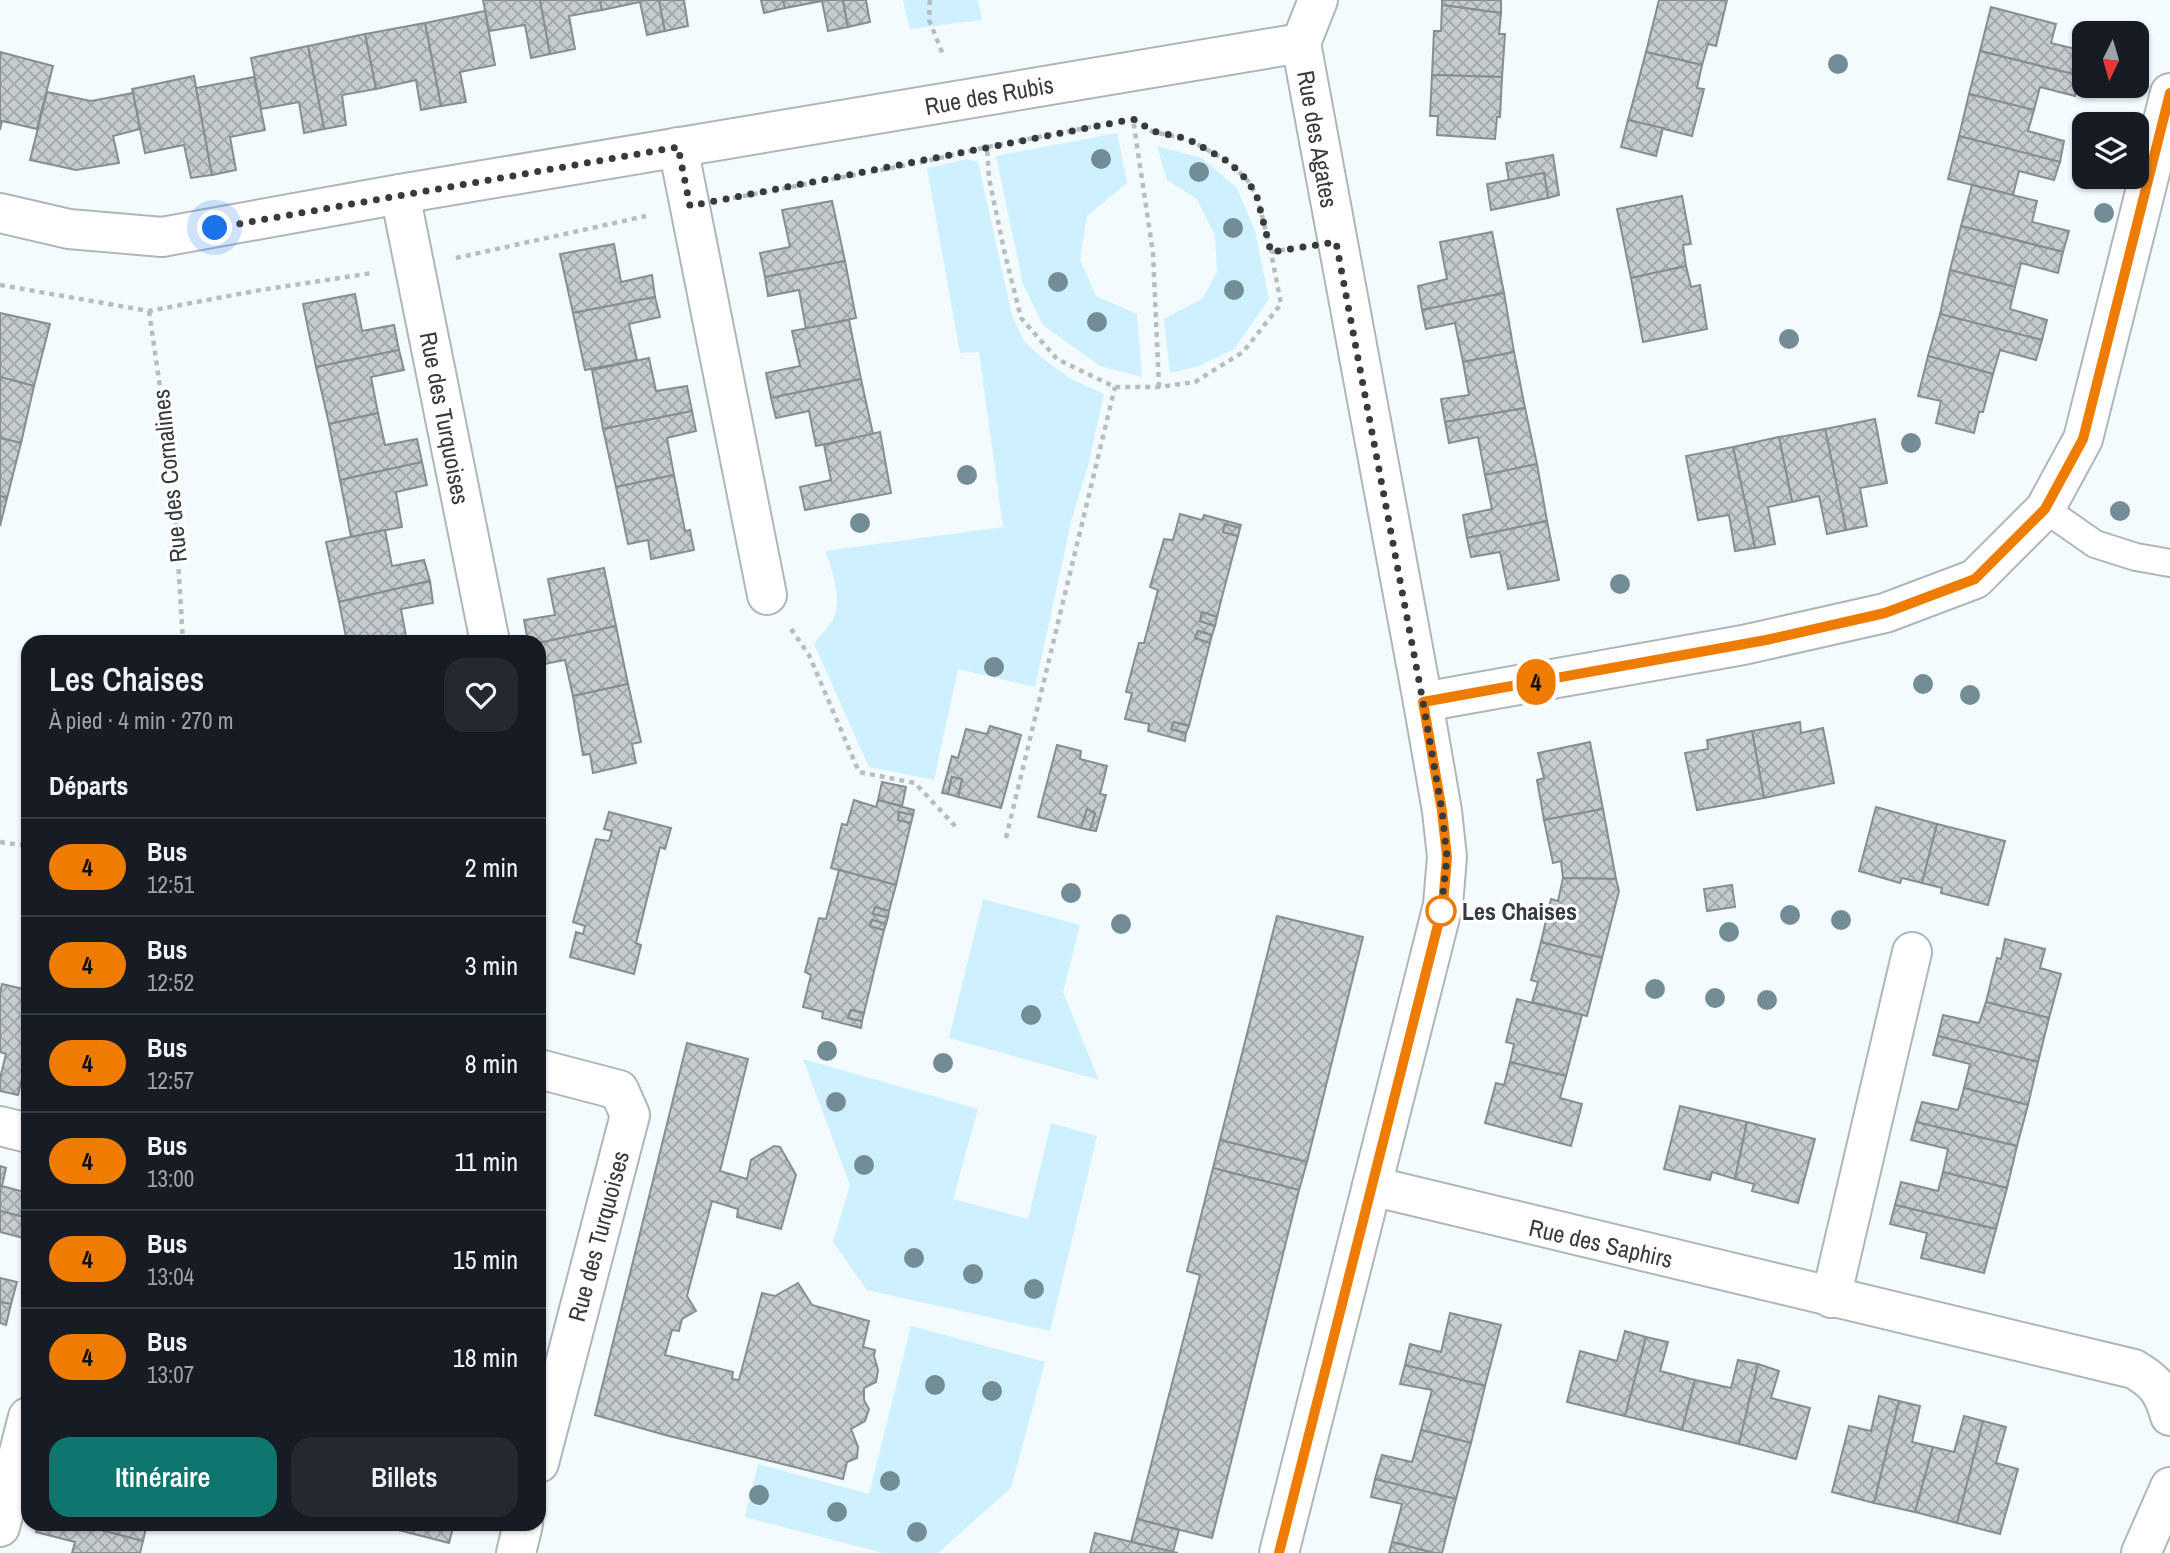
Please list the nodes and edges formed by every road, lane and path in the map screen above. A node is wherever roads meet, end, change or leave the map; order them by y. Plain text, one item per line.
1 (1318, 0) edge
2 (1301, 43) junction
3 (2170, 93) edge
4 (1131, 107) dead end
5 (1133, 119) junction
6 (1106, 124) dead end
7 (678, 147) junction
8 (987, 147) junction
9 (400, 194) junction
10 (690, 206) junction
11 (0, 213) edge
12 (1336, 242) junction
13 (1271, 252) junction
14 (415, 267) junction
15 (0, 285) edge
16 (149, 311) junction
17 (1115, 387) junction
18 (1159, 387) junction
19 (2045, 509) junction
20 (2170, 563) edge
21 (767, 594) joint
22 (183, 635) edge
23 (489, 635) edge
24 (1423, 702) junction
25 (956, 827) dead end
26 (1006, 838) dead end
27 (0, 842) edge
28 (21, 845) edge
29 (1912, 952) dead end
30 (546, 1071) edge
31 (0, 1126) edge
32 (21, 1131) edge
33 (1372, 1186) junction
34 (1831, 1298) junction
35 (2170, 1416) edge
36 (546, 1436) edge
37 (21, 1444) edge
38 (2170, 1487) edge
39 (0, 1527) edge
40 (521, 1531) edge
41 (516, 1553) edge
42 (1279, 1553) edge
43 (2141, 1553) edge

1 - 2 street, Rue des Agates
2 - 7 street, Rue des Rubis
2 - 12 street, Rue des Agates
3 - 19 street
4 - 5 path
5 - 13 path
5 - 18 path
6 - 8 path
7 - 9 street, Rue des Rubis
7 - 10 street
8 - 10 path
8 - 17 path
9 - 11 street, Rue des Rubis
9 - 14 street, Rue des Turquoises
10 - 14 path
10 - 21 street
12 - 13 path
12 - 24 street, Rue des Agates
13 - 18 path
14 - 16 path
14 - 23 street, Rue des Turquoises
15 - 16 path
16 - 22 path, Rue des Cornalines
17 - 18 path
17 - 26 path
19 - 20 lane
19 - 24 street
21 - 25 path
24 - 33 street, Rue des Agates
27 - 28 path
29 - 34 street
30 - 36 street, Rue des Turquoises
31 - 32 street
33 - 34 street, Rue des Saphirs
33 - 42 street, Rue des Agates
34 - 35 street, Rue des Saphirs
37 - 39 street
38 - 43 street
40 - 41 street

